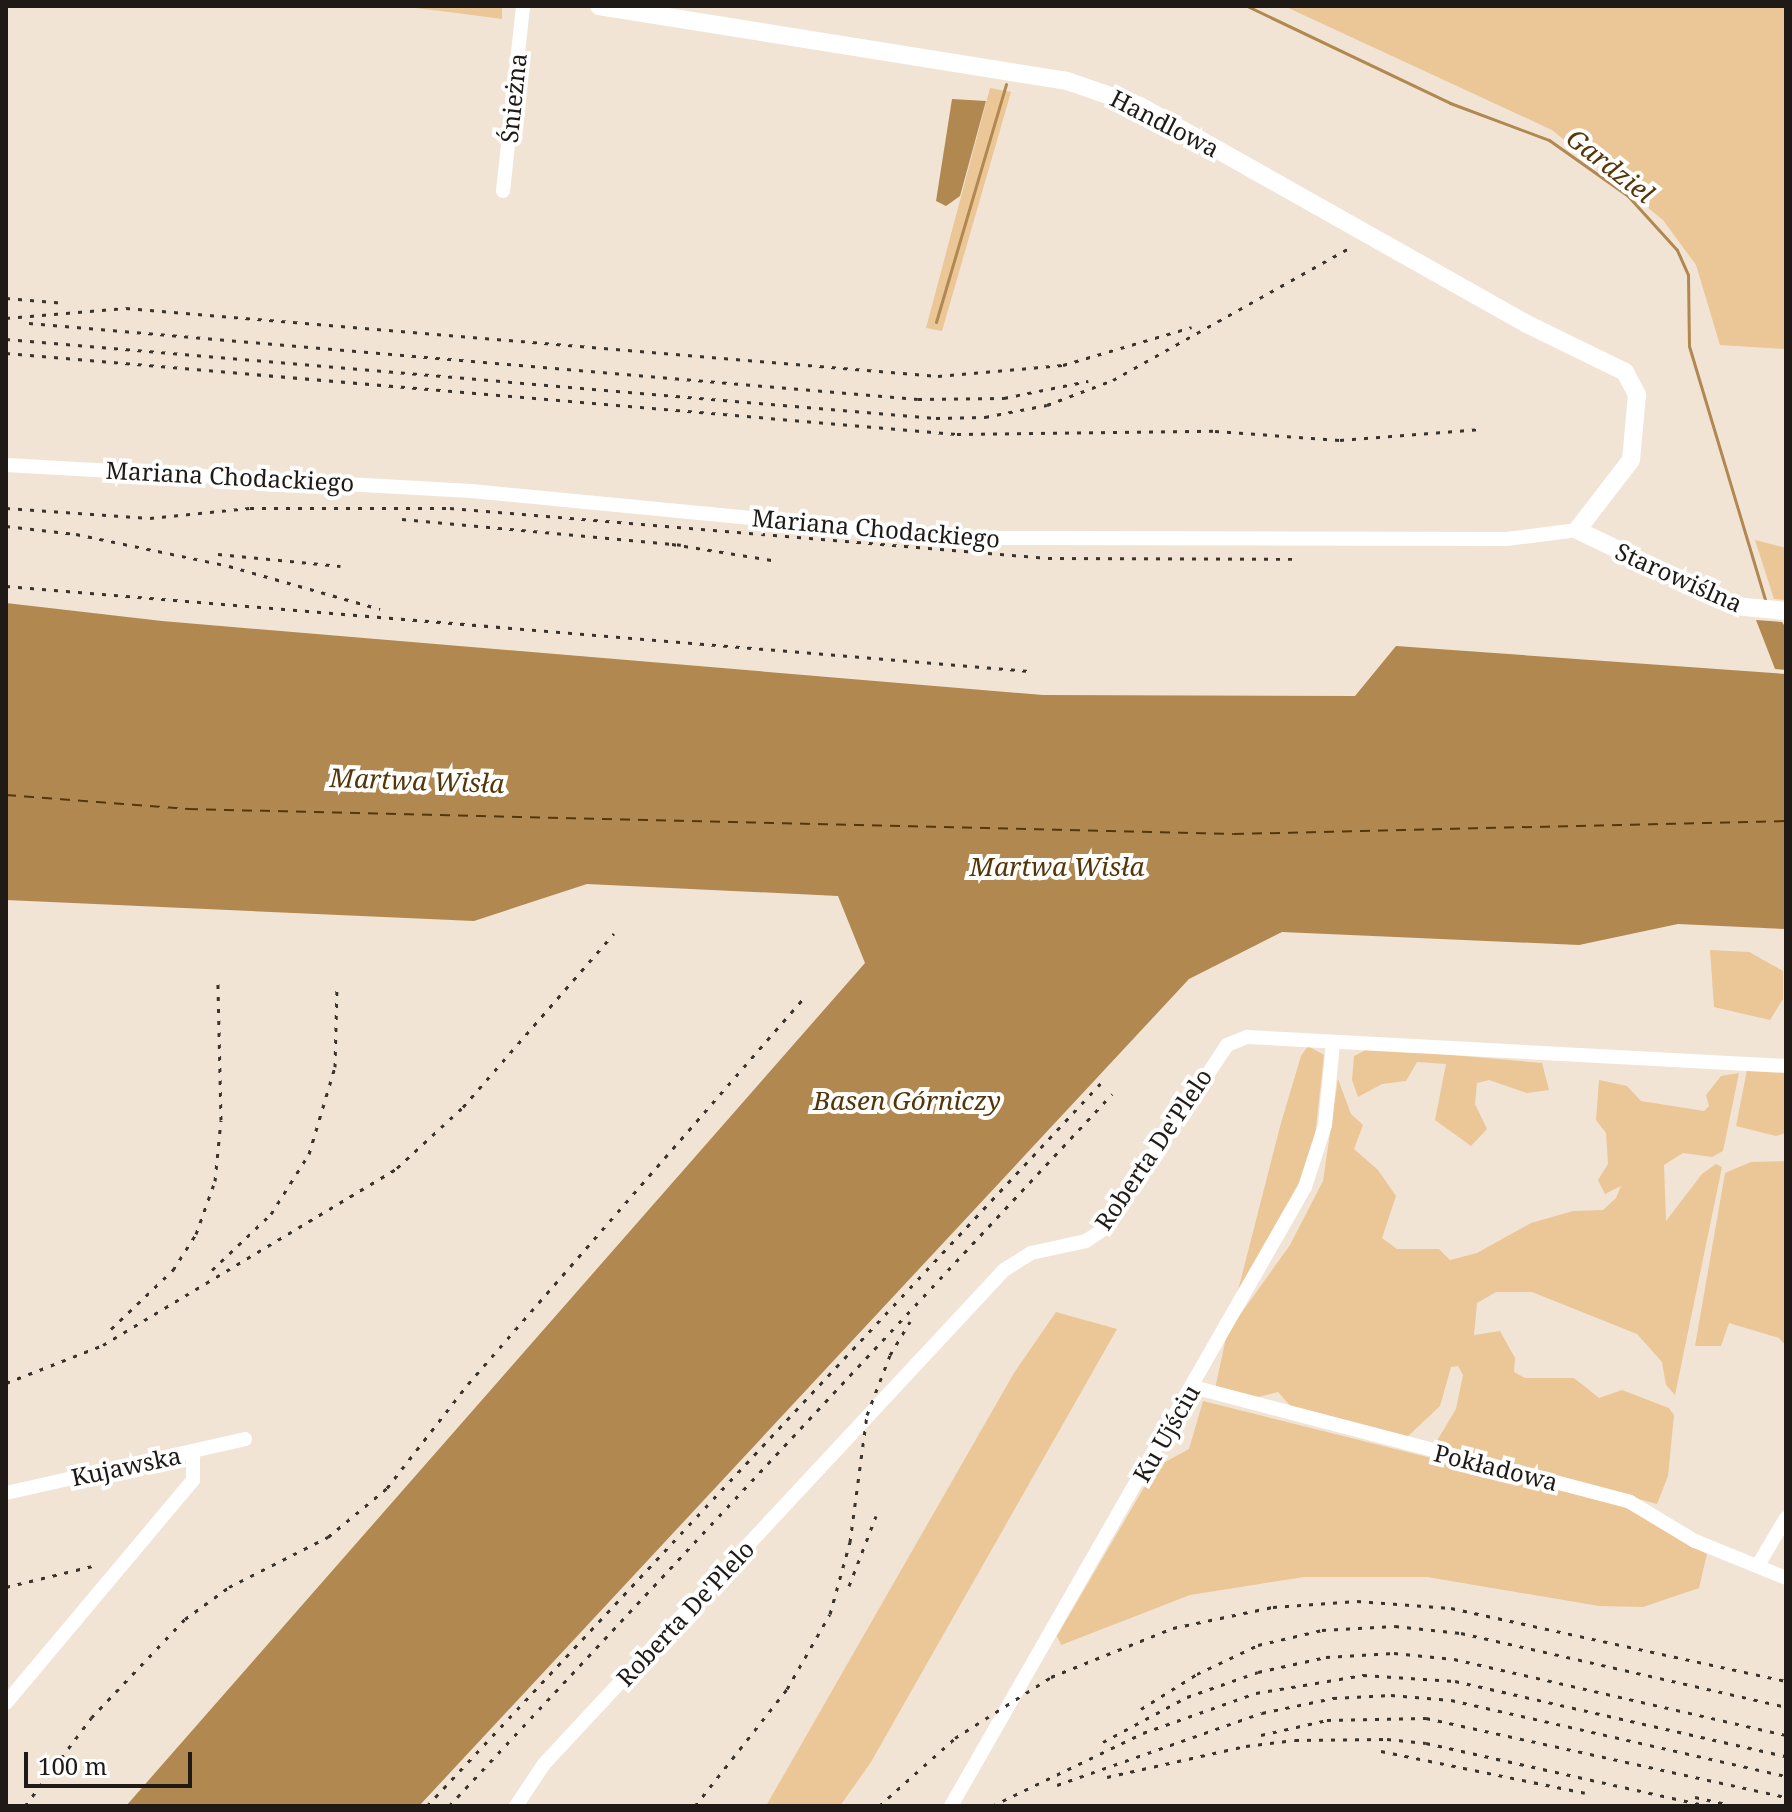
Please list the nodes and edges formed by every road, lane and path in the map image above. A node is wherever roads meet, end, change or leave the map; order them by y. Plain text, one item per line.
1 (523, 6) edge
2 (599, 6) edge
3 (503, 191) dead end
4 (6, 465) edge
5 (1577, 530) junction
6 (1784, 611) edge
7 (1333, 1043) junction
8 (1786, 1066) edge
9 (1193, 1387) junction
10 (245, 1439) dead end
11 (193, 1451) junction
12 (6, 1493) edge
13 (1786, 1518) edge
14 (1758, 1565) junction
15 (1786, 1578) edge
16 (6, 1703) edge
17 (516, 1806) edge
18 (951, 1806) edge

1 - 3 street, Śnieżna
2 - 5 street, Handlowa
4 - 5 street, Mariana Chodackiego
5 - 6 street, Starowiślna
7 - 8 street, Roberta De'Plelo
7 - 9 street, Ku Ujściu
7 - 17 street, Roberta De'Plelo
9 - 14 street, Pokładowa
9 - 18 street, Ku Ujściu
10 - 11 street, Kujawska
11 - 12 street, Kujawska
11 - 16 street
13 - 14 street
14 - 15 street, Pokładowa

